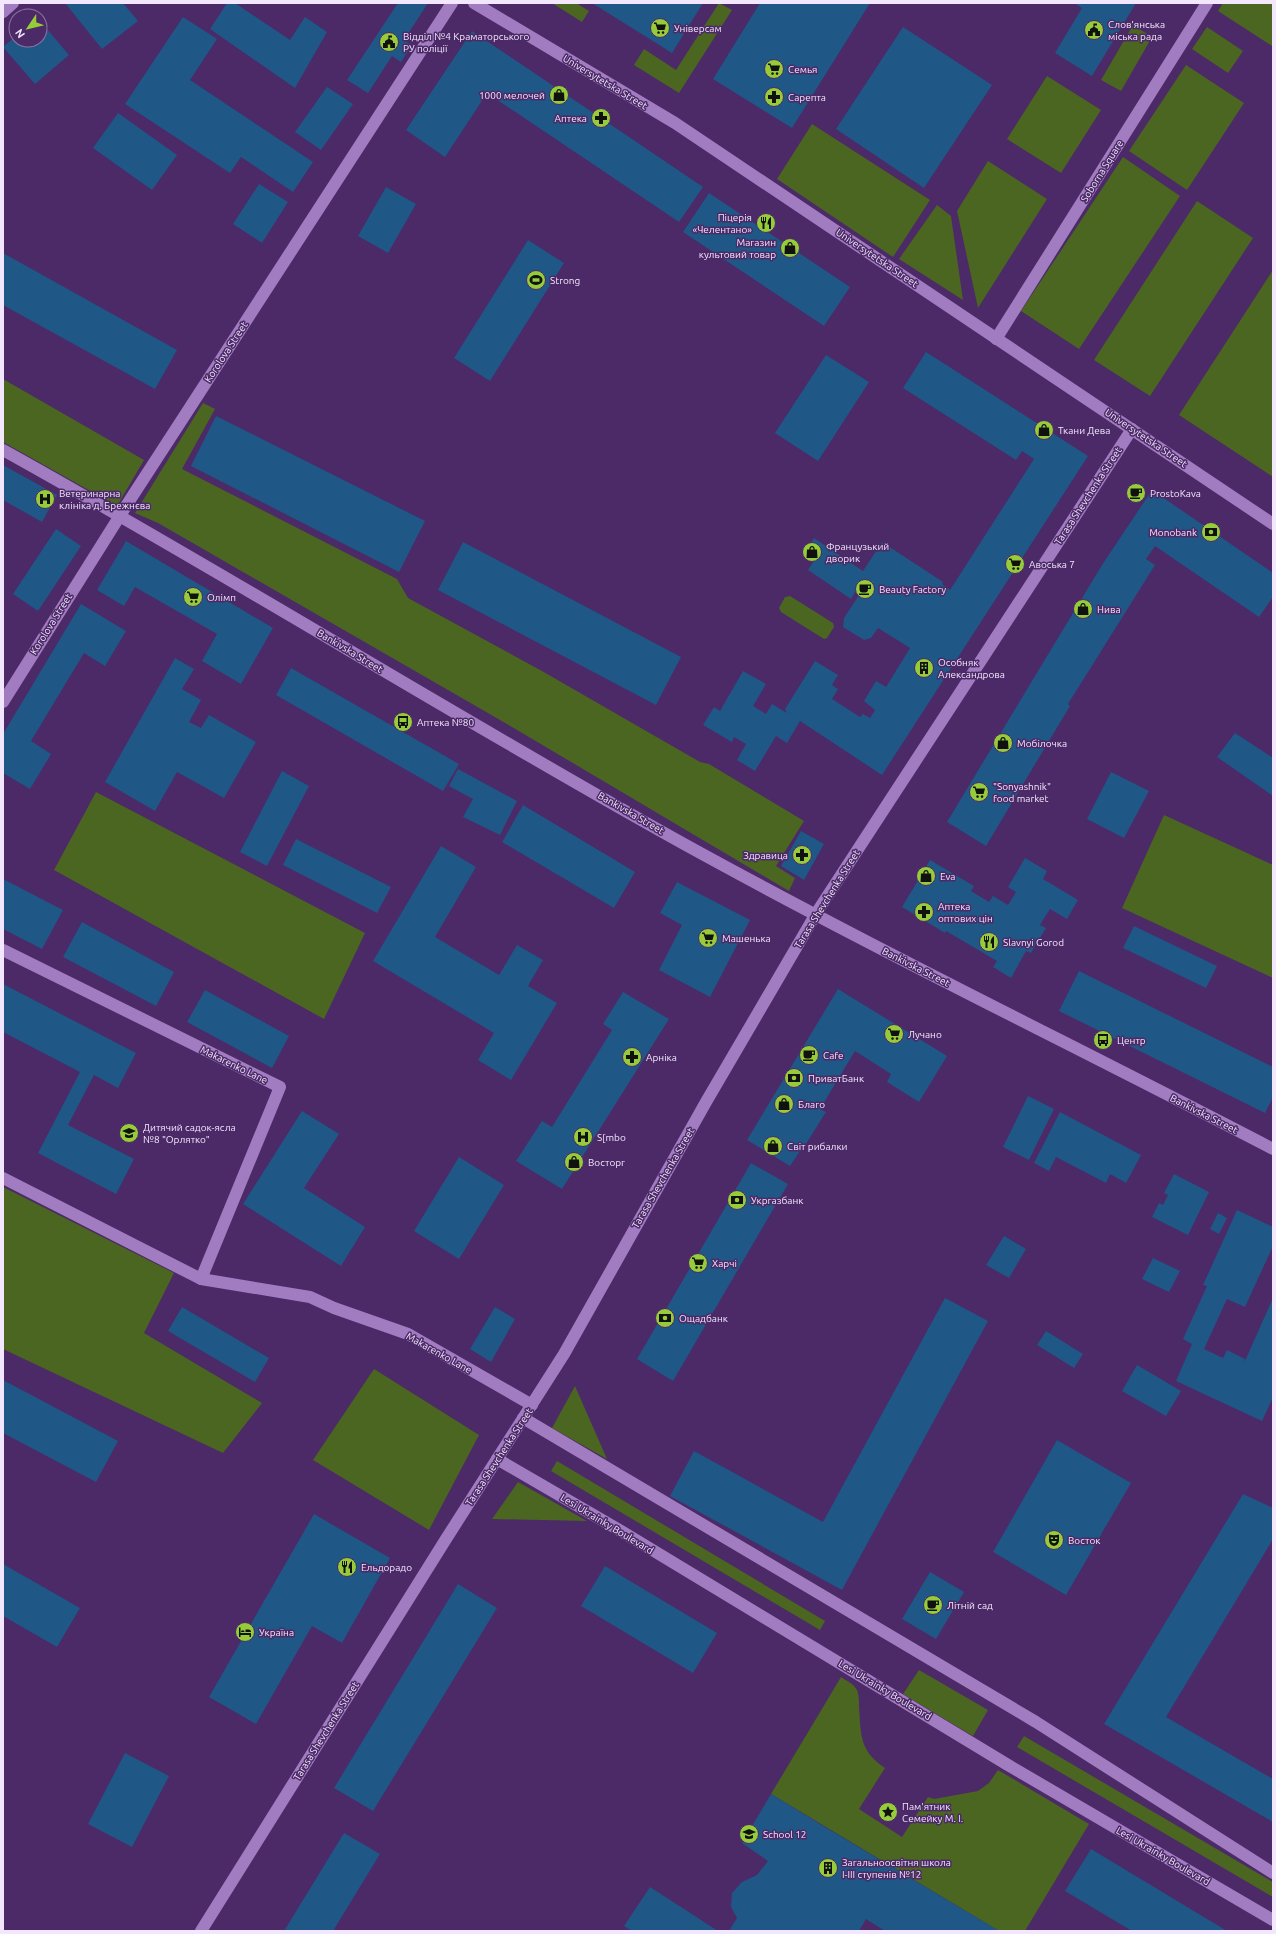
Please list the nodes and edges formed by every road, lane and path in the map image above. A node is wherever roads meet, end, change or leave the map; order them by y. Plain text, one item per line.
1 (13, 3) edge
2 (452, 3) edge
3 (474, 3) edge
4 (1207, 3) edge
5 (3, 12) edge
6 (996, 339) junction
7 (1132, 429) junction
8 (3, 450) edge
9 (120, 515) junction
10 (1273, 524) edge
11 (3, 702) edge
12 (816, 915) junction
13 (3, 950) edge
14 (1273, 1149) edge
15 (3, 1178) edge
16 (201, 1279) junction
17 (532, 1405) junction
18 (523, 1418) junction
19 (497, 1459) junction
20 (1273, 1872) edge
21 (1273, 1920) edge
22 (201, 1931) edge

1 - 5 street
2 - 9 street, Korolova Street
3 - 6 street, Universytetska Street
4 - 6 street, Soborna Square
6 - 7 street, Universytetska Street
7 - 10 street, Universytetska Street
7 - 12 street, Tarasa Shevchenka Street
8 - 9 street, Bankivska Street
9 - 11 street, Korolova Street
9 - 12 street, Bankivska Street
12 - 14 street, Bankivska Street
12 - 17 street, Tarasa Shevchenka Street
13 - 16 street, Makarenko Lane
15 - 16 street, Makarenko Lane
16 - 17 street, Makarenko Lane
17 - 18 street, Tarasa Shevchenka Street
18 - 19 street, Tarasa Shevchenka Street
18 - 20 street
19 - 21 street, Lesi Ukrainky Boulevard
19 - 22 street, Tarasa Shevchenka Street

